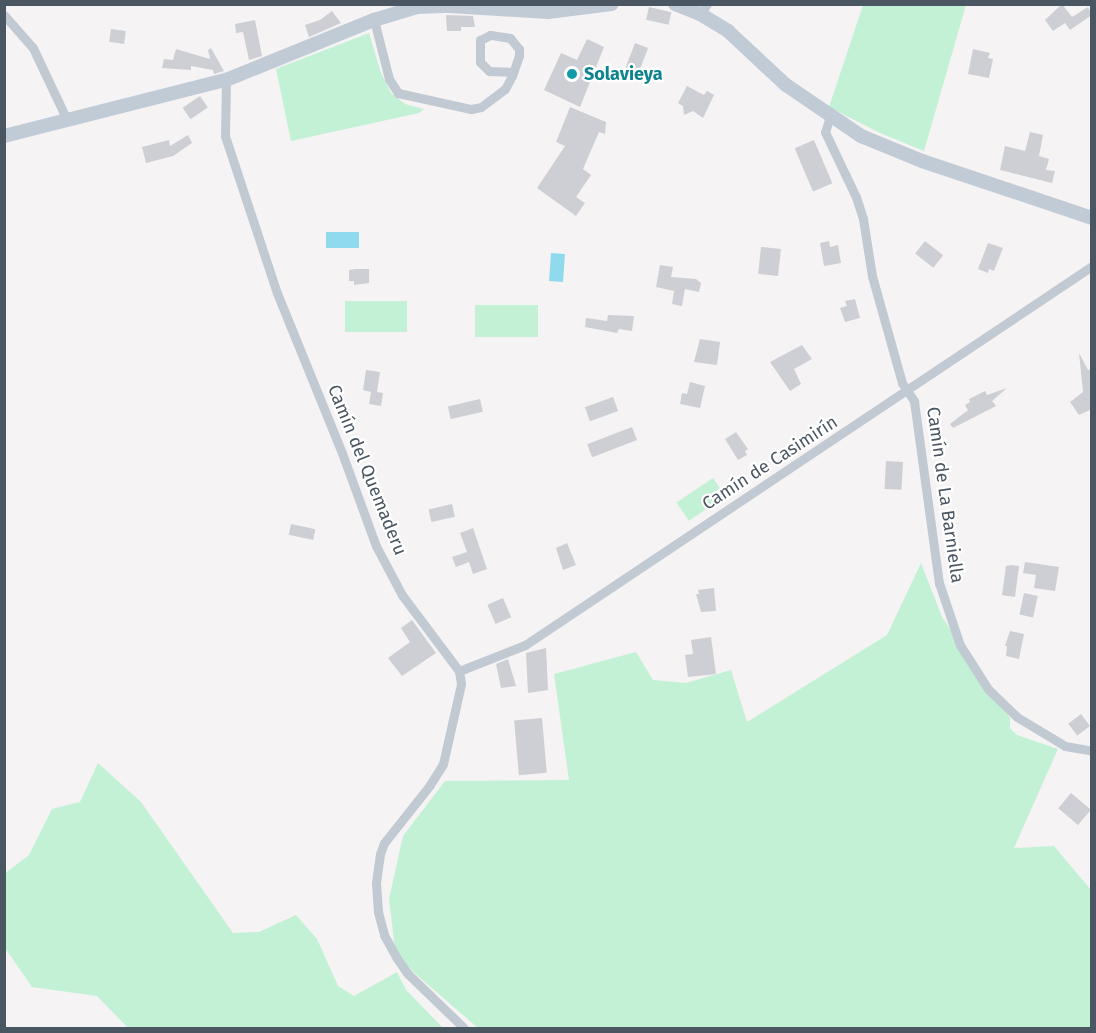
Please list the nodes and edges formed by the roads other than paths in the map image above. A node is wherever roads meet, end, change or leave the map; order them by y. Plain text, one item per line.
1 (375, 4) edge
2 (612, 4) edge
3 (675, 4) edge
4 (451, 5) edge
5 (467, 6) edge
6 (394, 8) edge
7 (703, 9) edge
8 (4, 15) edge
9 (375, 20) junction
10 (513, 72) junction
11 (226, 80) junction
12 (830, 116) junction
13 (68, 120) junction
14 (4, 136) edge
15 (1092, 218) edge
16 (1092, 266) edge
17 (908, 391) junction
18 (459, 671) junction
19 (1092, 751) edge
20 (464, 1029) edge

1 - 9 street
2 - 5 street
3 - 7 street
4 - 5 street
4 - 6 street
6 - 9 street
7 - 12 street
8 - 13 street
9 - 10 street
9 - 11 street
10 - 10 street
11 - 13 street
11 - 18 street, Camín del Quemaderu
12 - 15 street
12 - 17 street, Camín de La Barniella
13 - 14 street
16 - 17 street, Camín de Casimirín
17 - 18 street, Camín de Casimirín
17 - 19 street, Camín de La Barniella
18 - 20 street

